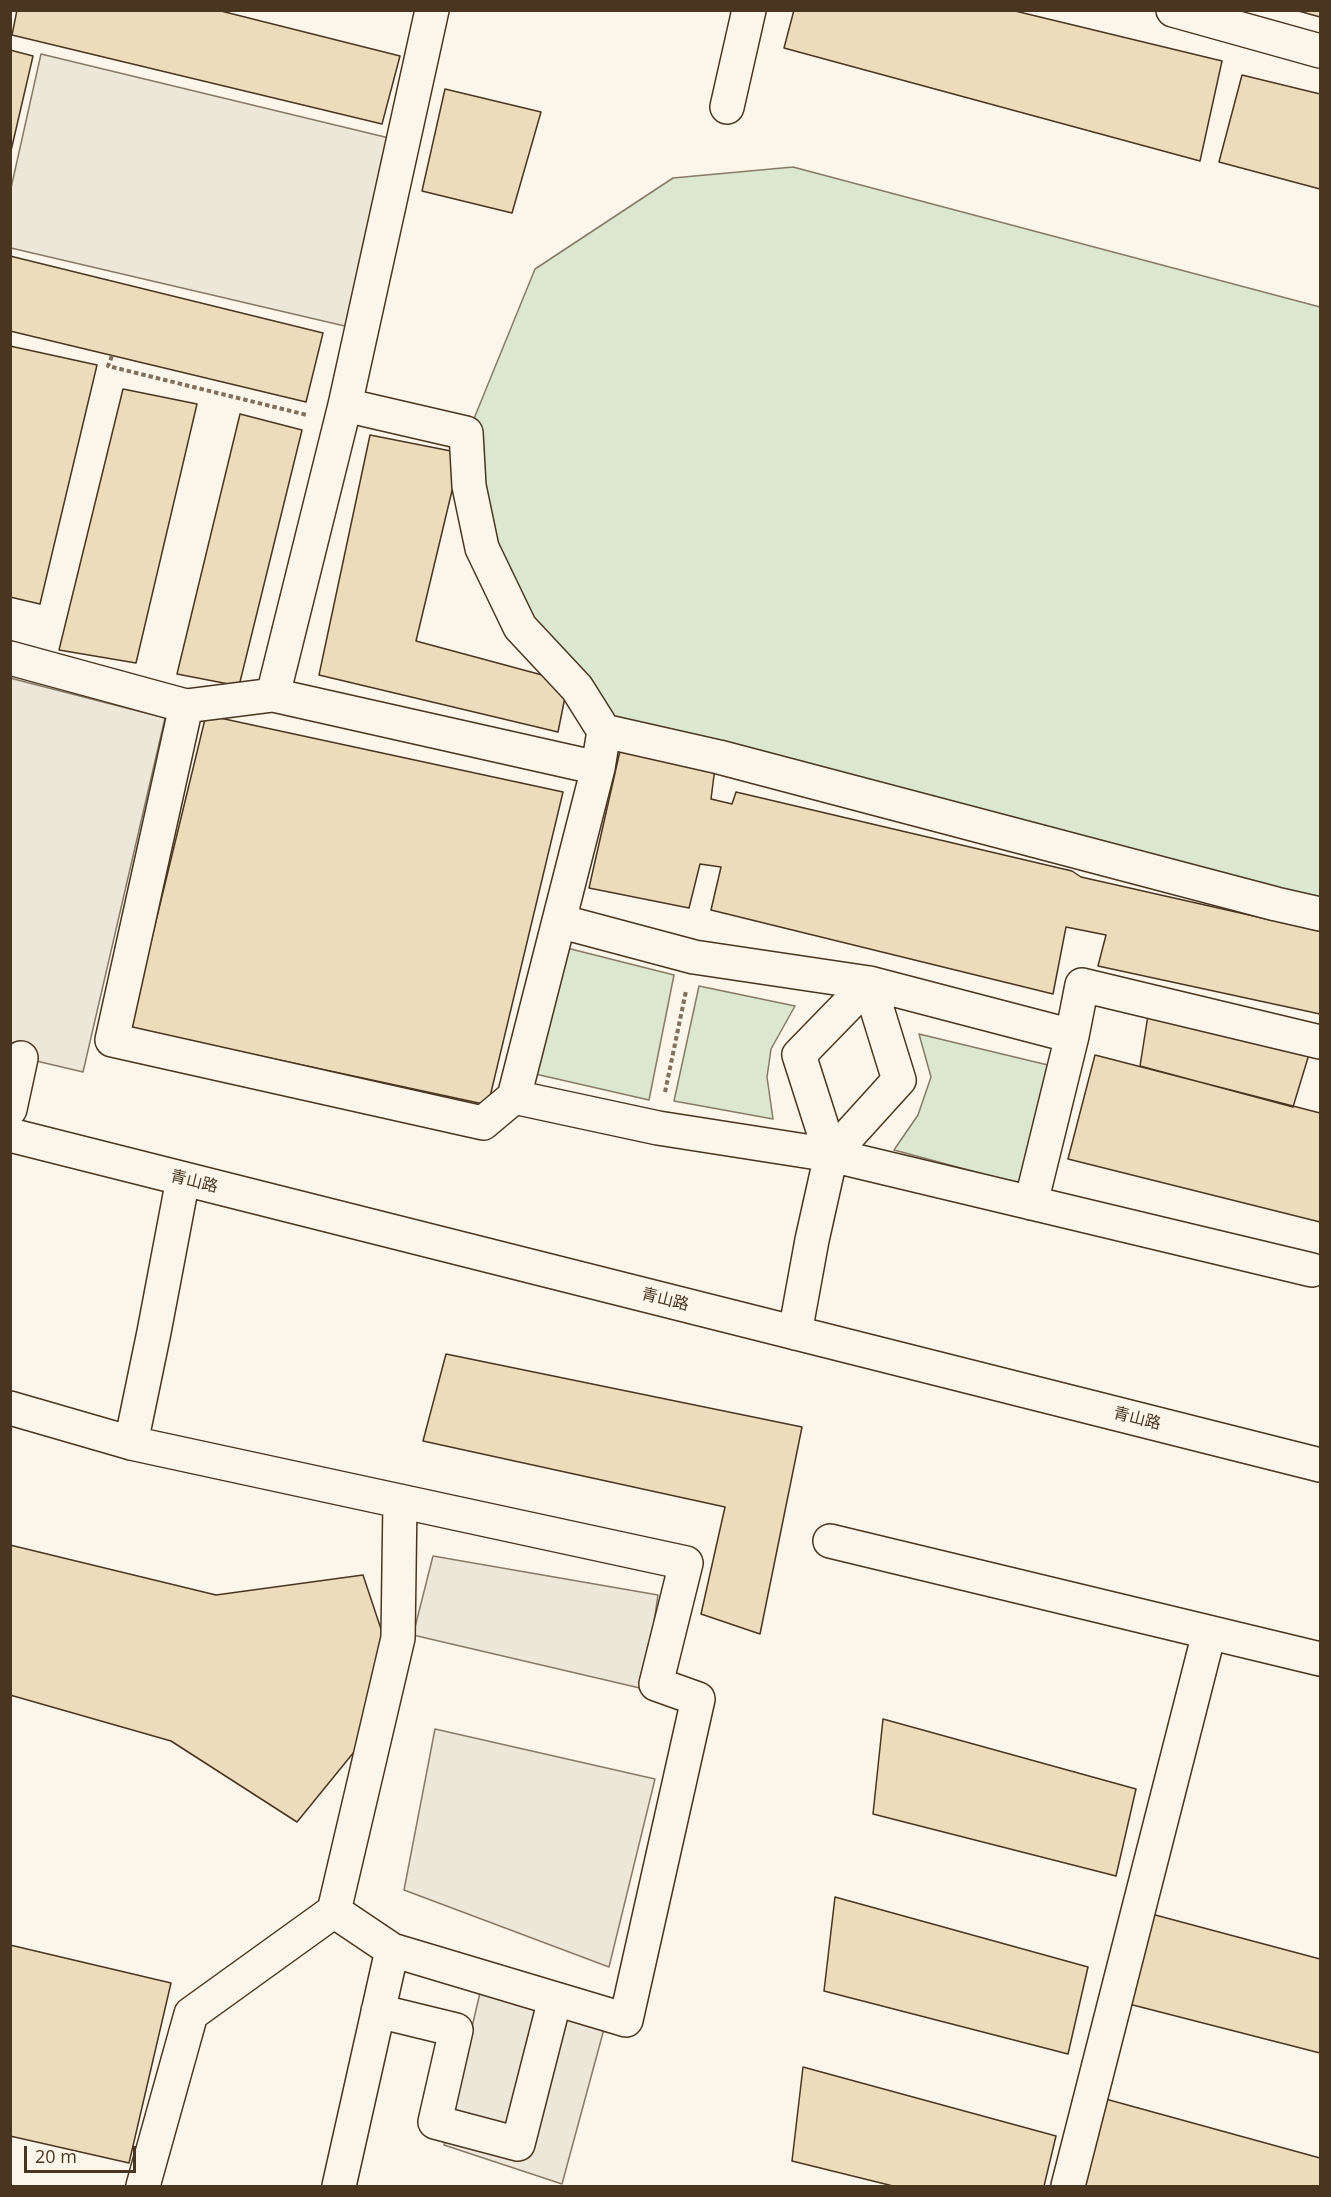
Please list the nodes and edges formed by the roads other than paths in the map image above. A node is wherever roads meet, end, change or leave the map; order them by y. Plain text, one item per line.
1 (432, 10) edge
2 (749, 10) edge
3 (1173, 10) edge
4 (1320, 51) edge
5 (727, 107) dead end
6 (343, 414) junction
7 (10, 658) edge
8 (273, 695) junction
9 (186, 706) junction
10 (604, 731) junction
11 (597, 768) junction
12 (1320, 914) edge
13 (559, 921) junction
14 (869, 983) junction
15 (1072, 1036) junction
16 (1320, 1042) edge
17 (21, 1058) dead end
18 (514, 1097) junction
19 (10, 1109) edge
20 (10, 1135) edge
21 (831, 1155) junction
22 (183, 1179) junction
23 (1031, 1203) junction
24 (1312, 1270) dead end
25 (795, 1333) junction
26 (10, 1408) edge
27 (131, 1443) junction
28 (1320, 1465) edge
29 (400, 1501) junction
30 (830, 1541) dead end
31 (1209, 1633) junction
32 (1320, 1659) edge
33 (334, 1911) junction
34 (392, 1950) junction
35 (555, 1999) junction
36 (378, 2011) junction
37 (143, 2187) edge
38 (339, 2187) edge
39 (1068, 2187) edge

1 - 6 street
2 - 5 street
3 - 4 street
6 - 8 street
6 - 10 street
7 - 9 street
8 - 9 street
8 - 11 street
9 - 18 street
10 - 11 street
10 - 12 street
11 - 13 street
13 - 14 street
13 - 18 street
14 - 15 street
14 - 21 street
14 - 21 street
15 - 16 street
15 - 23 street
17 - 19 street
18 - 21 street
20 - 22 street, 青山路
21 - 23 street
21 - 25 street
22 - 25 street, 青山路
22 - 27 street
23 - 24 street
25 - 28 street, 青山路
26 - 27 street
27 - 29 street
29 - 33 street
29 - 35 street
30 - 31 street
31 - 32 street
31 - 39 street
33 - 34 street
33 - 37 street
34 - 35 street
34 - 36 street
35 - 36 street
36 - 38 street

